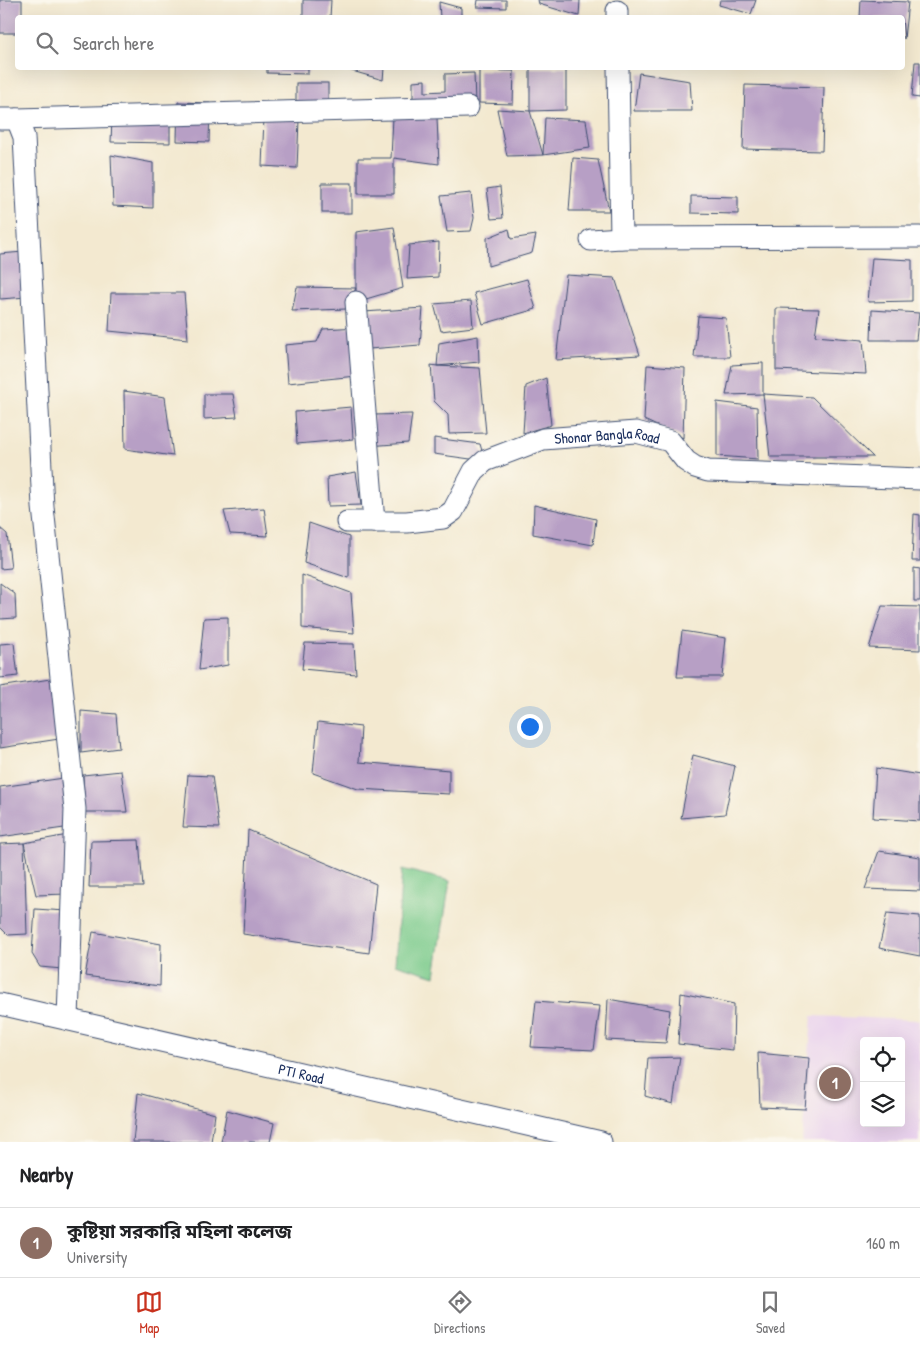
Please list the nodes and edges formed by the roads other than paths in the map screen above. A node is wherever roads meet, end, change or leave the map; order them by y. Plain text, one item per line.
1 (618, 70) edge
2 (468, 107) dead end
3 (9, 119) edge
4 (920, 237) edge
5 (621, 238) junction
6 (591, 240) dead end
7 (356, 302) dead end
8 (920, 479) edge
9 (347, 522) dead end
10 (374, 522) junction
11 (0, 1004) edge
12 (68, 1020) junction
13 (601, 1142) edge

1 - 5 street
2 - 3 street
3 - 12 street
4 - 5 street
5 - 6 street
7 - 10 street
8 - 10 street, Shonar Bangla Road
9 - 10 street, Shonar Bangla Road
11 - 12 street, PTI Road
12 - 13 street, PTI Road

